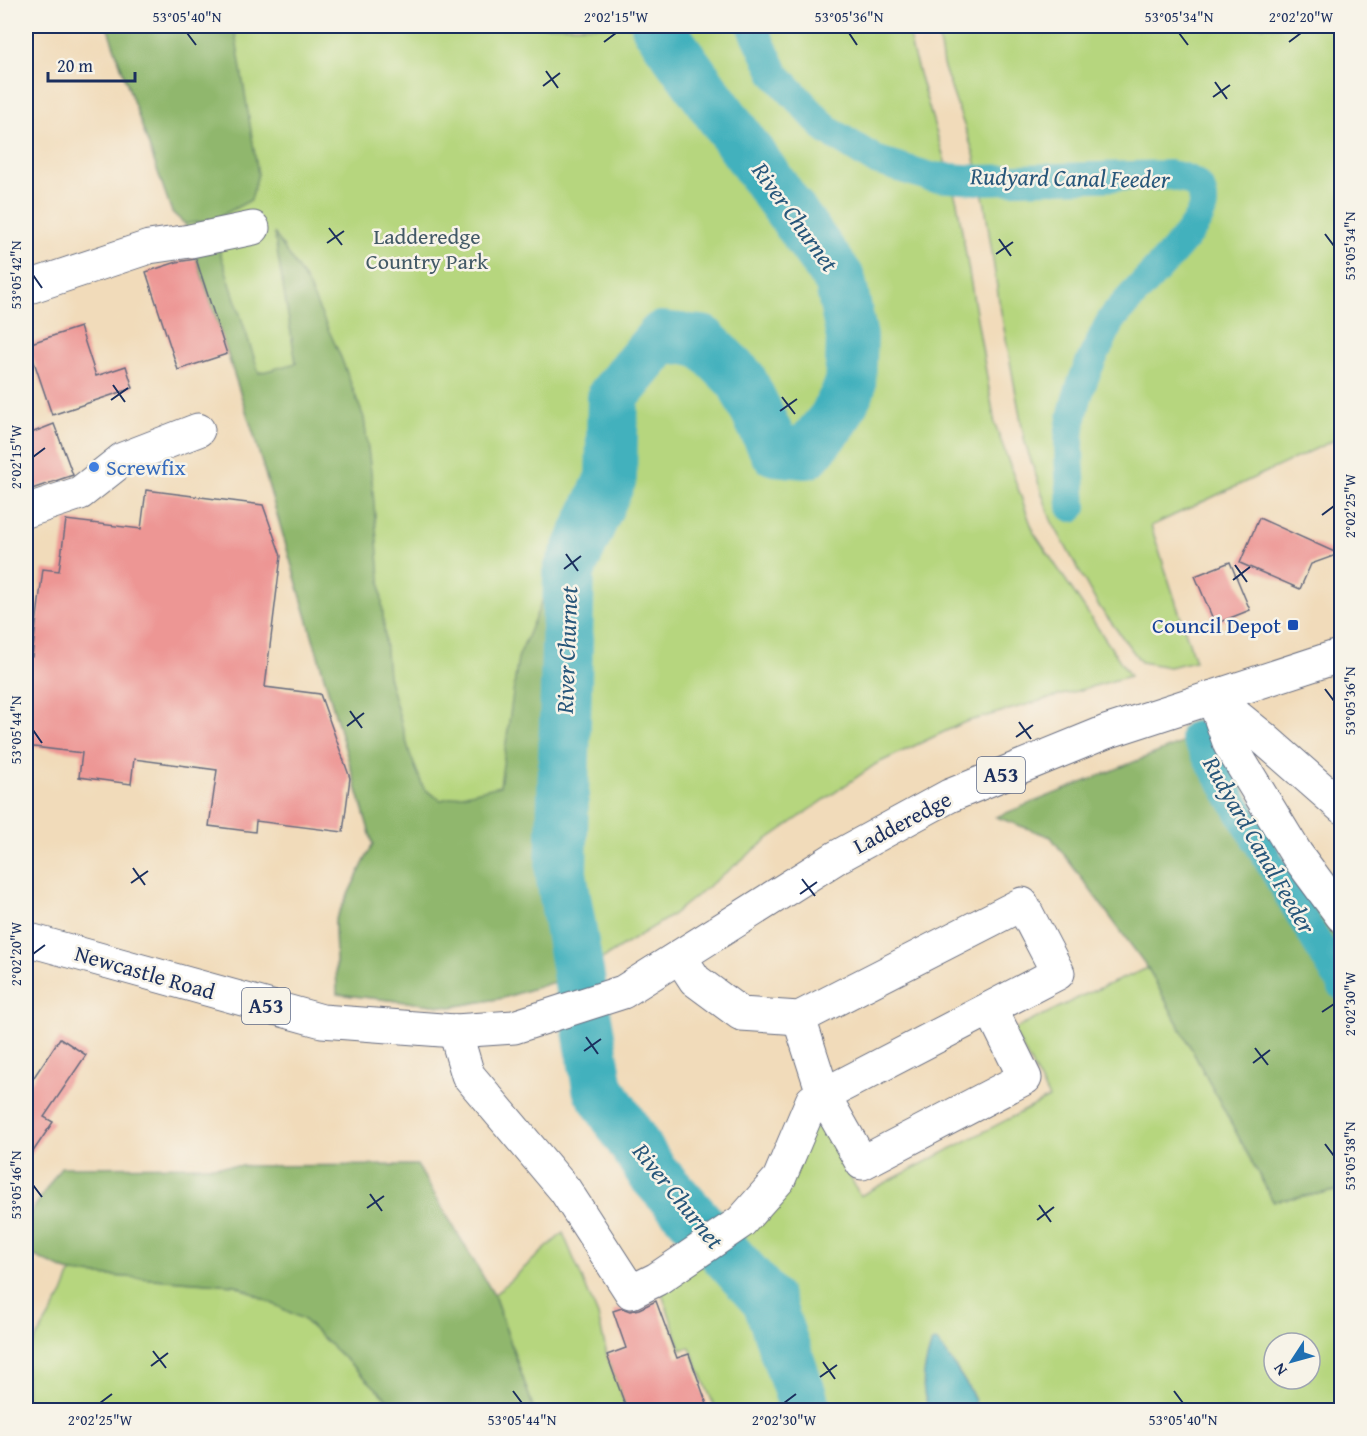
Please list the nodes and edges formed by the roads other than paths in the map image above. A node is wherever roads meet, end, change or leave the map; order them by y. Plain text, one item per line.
1 (253, 228) dead end
2 (26, 288) edge
3 (198, 430) dead end
4 (26, 511) edge
5 (1341, 655) edge
6 (1213, 697) junction
7 (1341, 807) edge
8 (1341, 916) edge
9 (26, 939) edge
10 (680, 957) junction
11 (991, 1009) junction
12 (799, 1018) junction
13 (514, 1027) joint
14 (455, 1031) junction
15 (818, 1099) junction

1 - 2 main road
3 - 4 main road
5 - 6 main road, Ladderedge / A53
6 - 7 main road
6 - 8 main road
6 - 10 main road, Ladderedge / A53
9 - 14 main road, Newcastle Road / A53
10 - 12 main road
10 - 13 main road, Ladderedge / A53
11 - 12 main road
11 - 15 main road
11 - 15 main road
12 - 15 main road
13 - 14 main road, Newcastle Road / A53
14 - 15 main road

